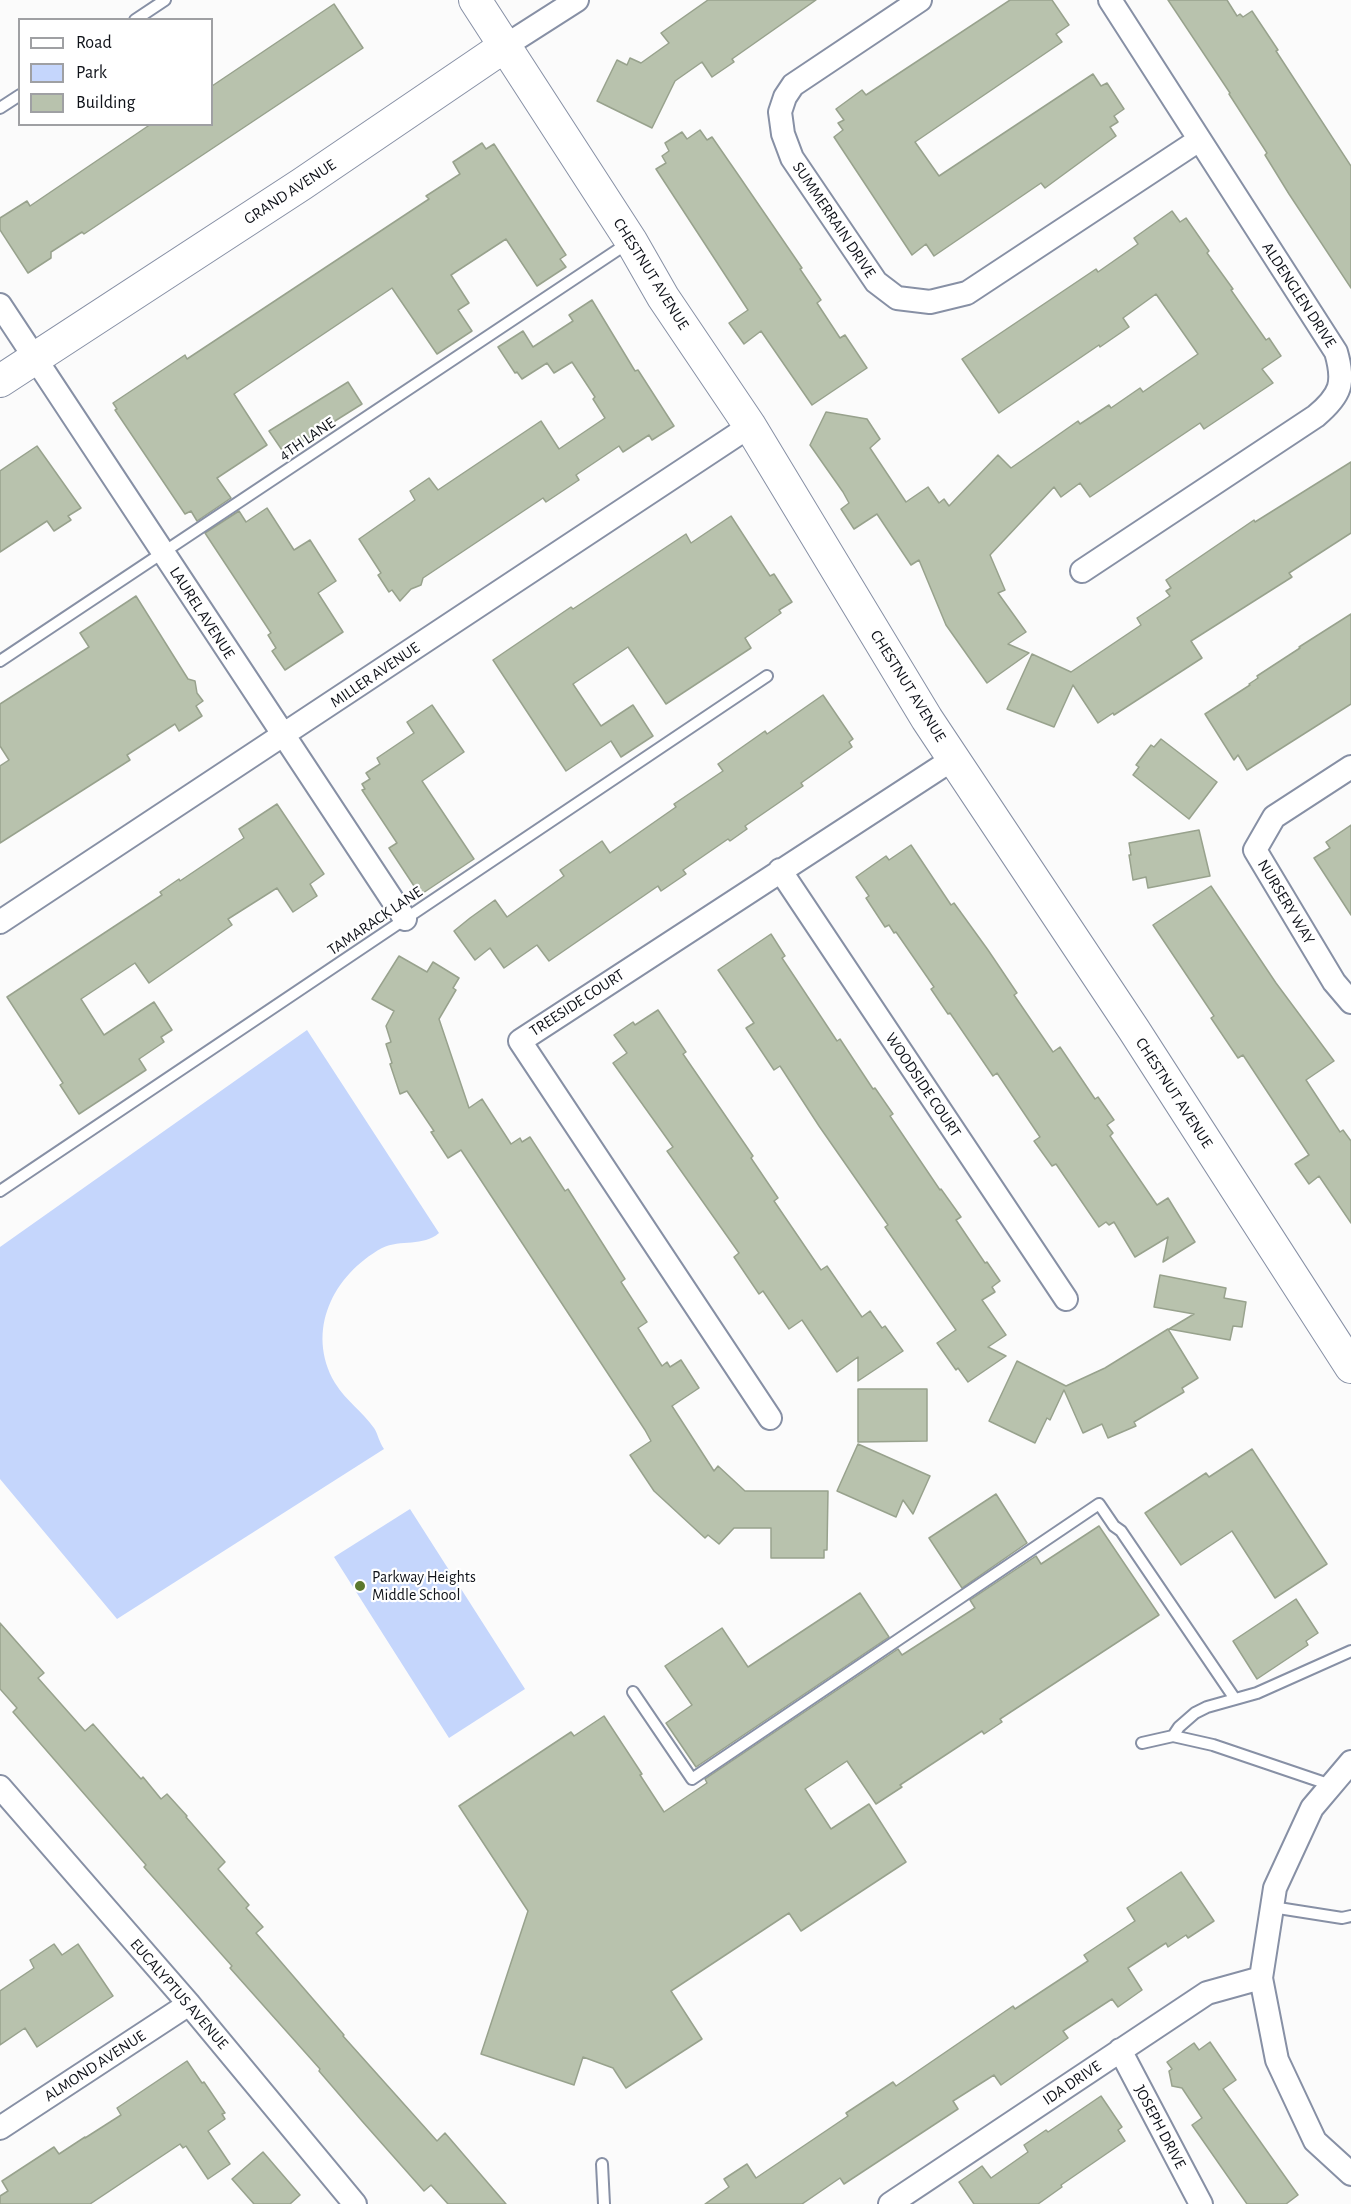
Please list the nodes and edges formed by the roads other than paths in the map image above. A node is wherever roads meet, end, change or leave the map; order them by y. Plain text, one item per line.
1 (165, 0) edge
2 (475, 0) edge
3 (577, 0) edge
4 (920, 0) edge
5 (1110, 0) edge
6 (138, 18) edge
7 (505, 46) junction
8 (18, 96) edge
9 (0, 108) edge
10 (1199, 140) junction
11 (631, 241) junction
12 (0, 305) edge
13 (35, 357) junction
14 (0, 381) edge
15 (750, 426) junction
16 (163, 552) junction
17 (1082, 571) dead end
18 (0, 661) edge
19 (767, 676) dead end
20 (283, 736) junction
21 (953, 759) junction
22 (1351, 767) edge
23 (780, 870) junction
24 (405, 919) junction
25 (0, 922) edge
26 (1351, 1002) edge
27 (0, 1191) edge
28 (1066, 1299) dead end
29 (1351, 1367) edge
30 (770, 1418) dead end
31 (1351, 1651) edge
32 (633, 1692) dead end
33 (1235, 1699) junction
34 (1173, 1736) junction
35 (1142, 1743) dead end
36 (1351, 1762) edge
37 (1331, 1785) junction
38 (0, 1787) edge
39 (1272, 1907) junction
40 (1351, 1916) edge
41 (1261, 1978) junction
42 (189, 2004) junction
43 (1120, 2050) junction
44 (0, 2128) edge
45 (602, 2164) dead end
46 (1351, 2174) edge
47 (355, 2204) edge
48 (604, 2204) edge
49 (890, 2204) edge
50 (1201, 2204) edge

1 - 6 lane
2 - 7 main road, CHESTNUT AVENUE
3 - 7 street, GRAND AVENUE
4 - 10 street, SUMMERRAIN DRIVE
5 - 10 street, ALDENGLEN DRIVE
7 - 11 main road, CHESTNUT AVENUE
7 - 13 main road, GRAND AVENUE
8 - 9 lane
10 - 17 street, ALDENGLEN DRIVE
11 - 15 main road, CHESTNUT AVENUE
11 - 16 lane, 4TH LANE
12 - 13 street, LAUREL AVENUE
13 - 14 main road, GRAND AVENUE
13 - 16 street, LAUREL AVENUE
15 - 20 street, MILLER AVENUE
15 - 21 main road, CHESTNUT AVENUE
16 - 18 lane, 4TH LANE
16 - 20 street, LAUREL AVENUE
19 - 24 lane, TAMARACK LANE
20 - 24 street, LAUREL AVENUE
20 - 25 street, MILLER AVENUE
21 - 23 street, TREESIDE COURT
21 - 29 main road, CHESTNUT AVENUE
22 - 26 street, NURSERY WAY
23 - 28 street, WOODSIDE COURT
23 - 30 street, TREESIDE COURT
24 - 27 lane, TAMARACK LANE
31 - 33 lane
32 - 33 lane
33 - 34 lane
34 - 35 lane
34 - 37 lane
36 - 37 street
37 - 39 street
38 - 42 street, EUCALYPTUS AVENUE
39 - 40 lane
39 - 41 street
41 - 43 street, IDA DRIVE
41 - 46 street
42 - 44 street, ALMOND AVENUE
42 - 47 street, EUCALYPTUS AVENUE
43 - 49 street, IDA DRIVE
43 - 50 street, JOSEPH DRIVE
45 - 48 lane

